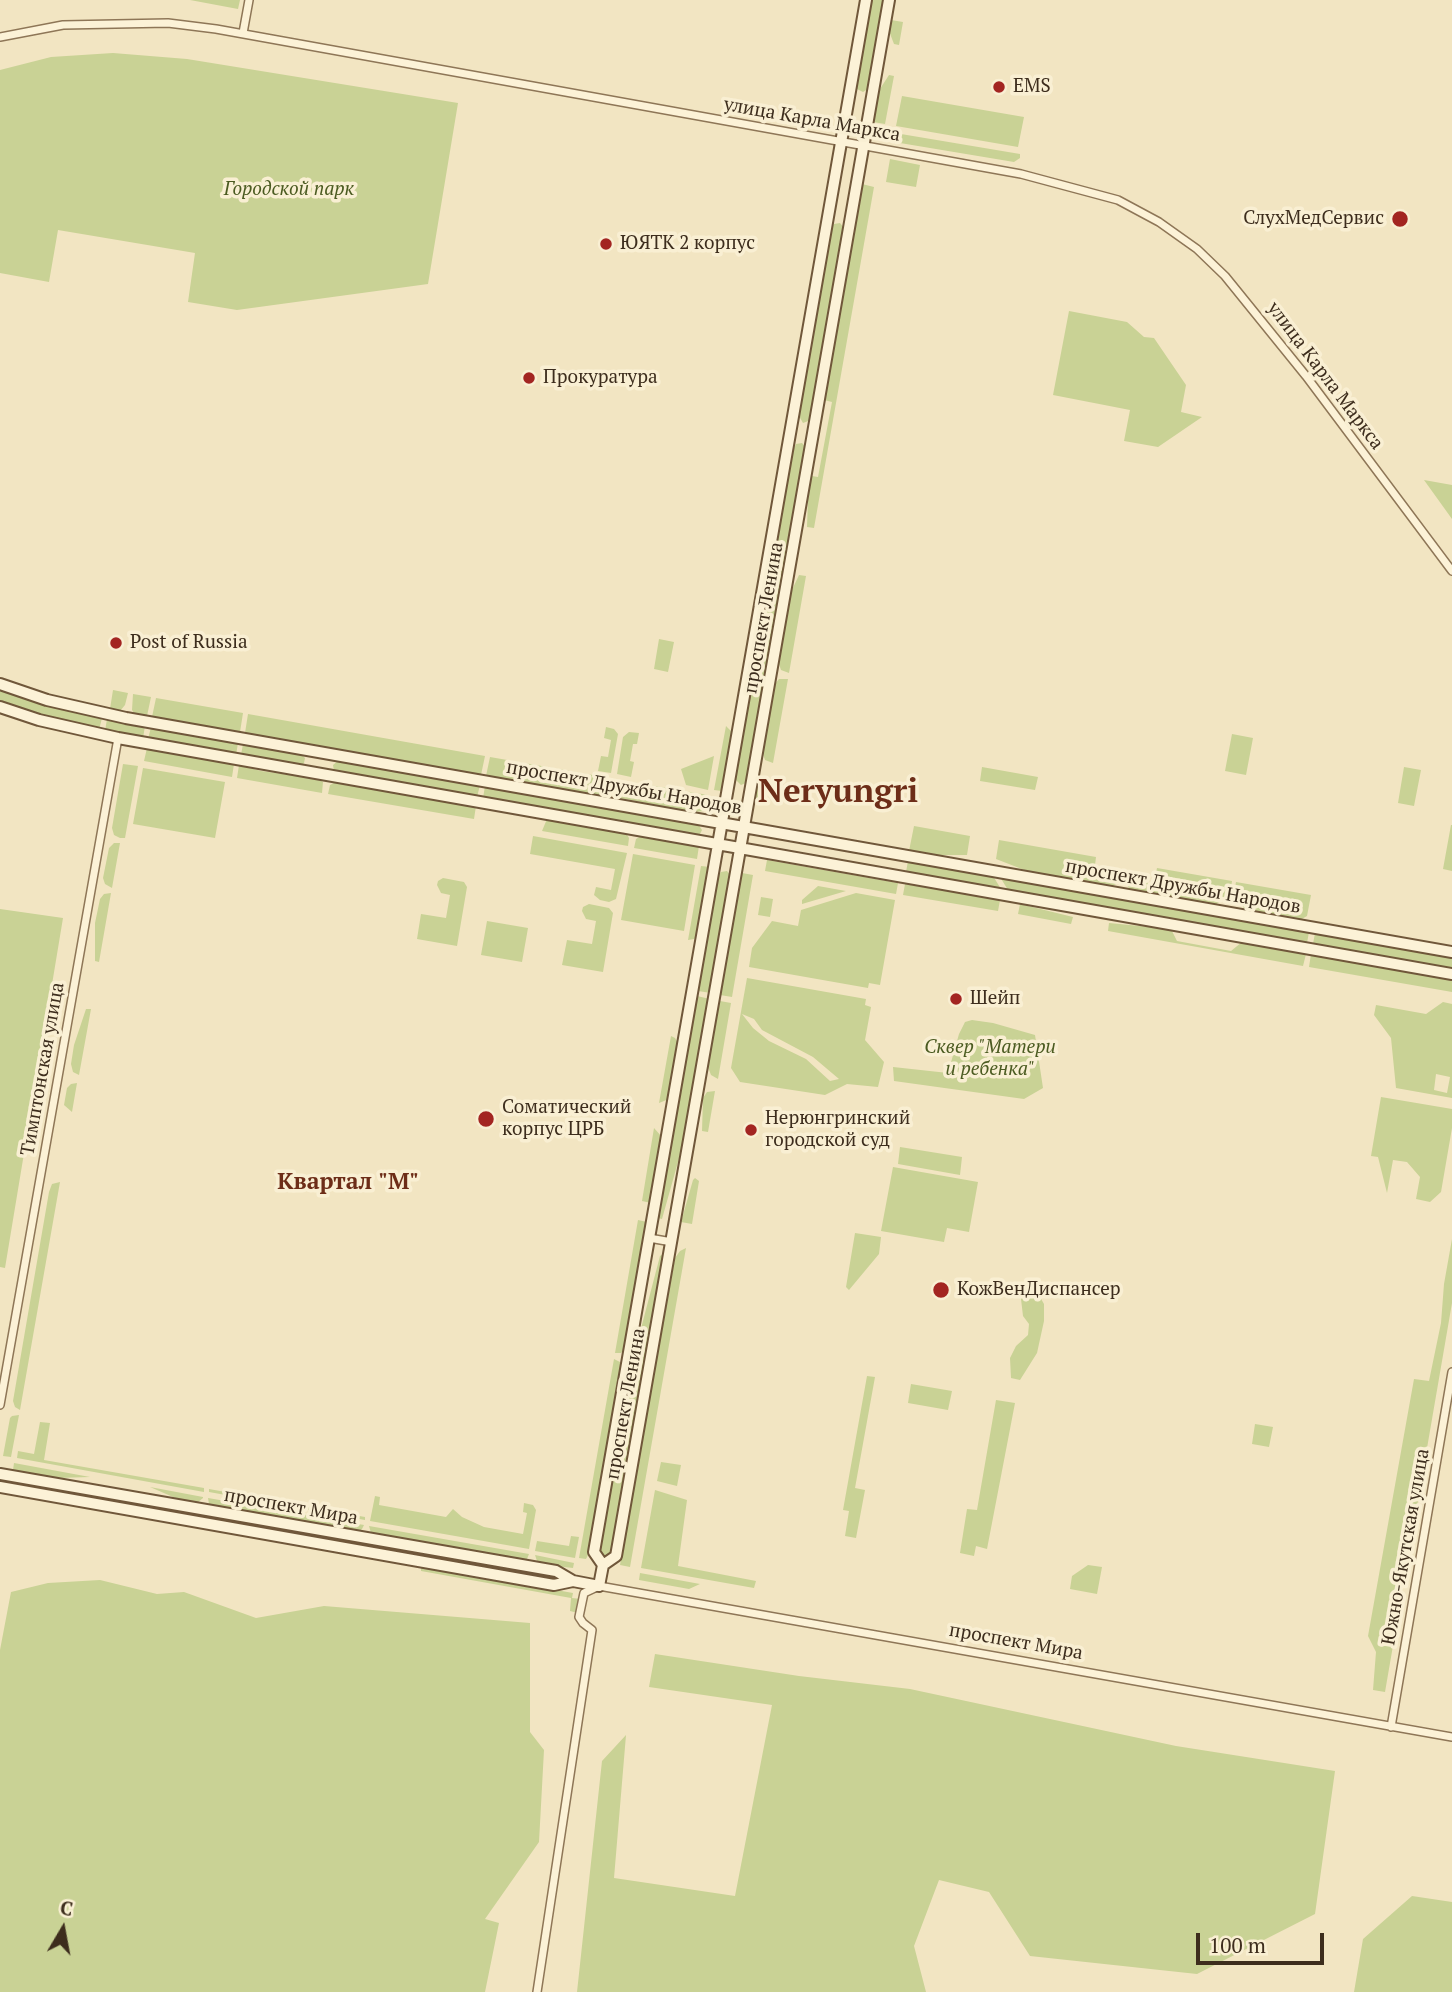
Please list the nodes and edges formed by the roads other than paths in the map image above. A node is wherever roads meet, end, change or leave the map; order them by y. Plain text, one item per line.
1 (249, 0) edge
2 (866, 0) edge
3 (889, 0) edge
4 (243, 33) junction
5 (0, 37) edge
6 (841, 142) junction
7 (863, 146) junction
8 (1452, 571) edge
9 (0, 684) edge
10 (0, 707) edge
11 (118, 738) junction
12 (722, 823) junction
13 (745, 827) junction
14 (719, 845) junction
15 (742, 849) junction
16 (1452, 952) edge
17 (1452, 974) edge
18 (649, 1238) junction
19 (672, 1242) junction
20 (1452, 1372) edge
21 (0, 1405) edge
22 (0, 1474) edge
23 (0, 1487) edge
24 (603, 1565) junction
25 (573, 1581) junction
26 (599, 1586) junction
27 (1391, 1727) junction
28 (1452, 1737) edge
29 (537, 1992) edge

1 - 4 street
2 - 6 street, проспект Ленина
3 - 7 street, проспект Ленина
4 - 5 street, улица Карла Маркса
4 - 6 street, улица Карла Маркса
6 - 7 street, улица Карла Маркса
6 - 12 street, проспект Ленина
7 - 8 street, улица Карла Маркса
7 - 13 street, проспект Ленина
9 - 12 street, проспект Дружбы Народов
10 - 11 street, проспект Дружбы Народов
11 - 14 street, проспект Дружбы Народов
11 - 21 street, Тимптонская улица
12 - 13 street, проспект Дружбы Народов
12 - 14 street, проспект Ленина
13 - 15 street, проспект Ленина
13 - 16 street, проспект Дружбы Народов
14 - 15 street, проспект Дружбы Народов
14 - 18 street, проспект Ленина
15 - 17 street, проспект Дружбы Народов
15 - 19 street, проспект Ленина
18 - 19 street
18 - 24 street, проспект Ленина
19 - 24 street, проспект Ленина
20 - 27 street, Южно-Якутская улица
22 - 25 street, проспект Мира
23 - 25 street, проспект Мира
24 - 26 street, проспект Ленина
25 - 26 street, проспект Мира
26 - 27 street, проспект Мира
26 - 29 street
27 - 28 street, проспект Мира

